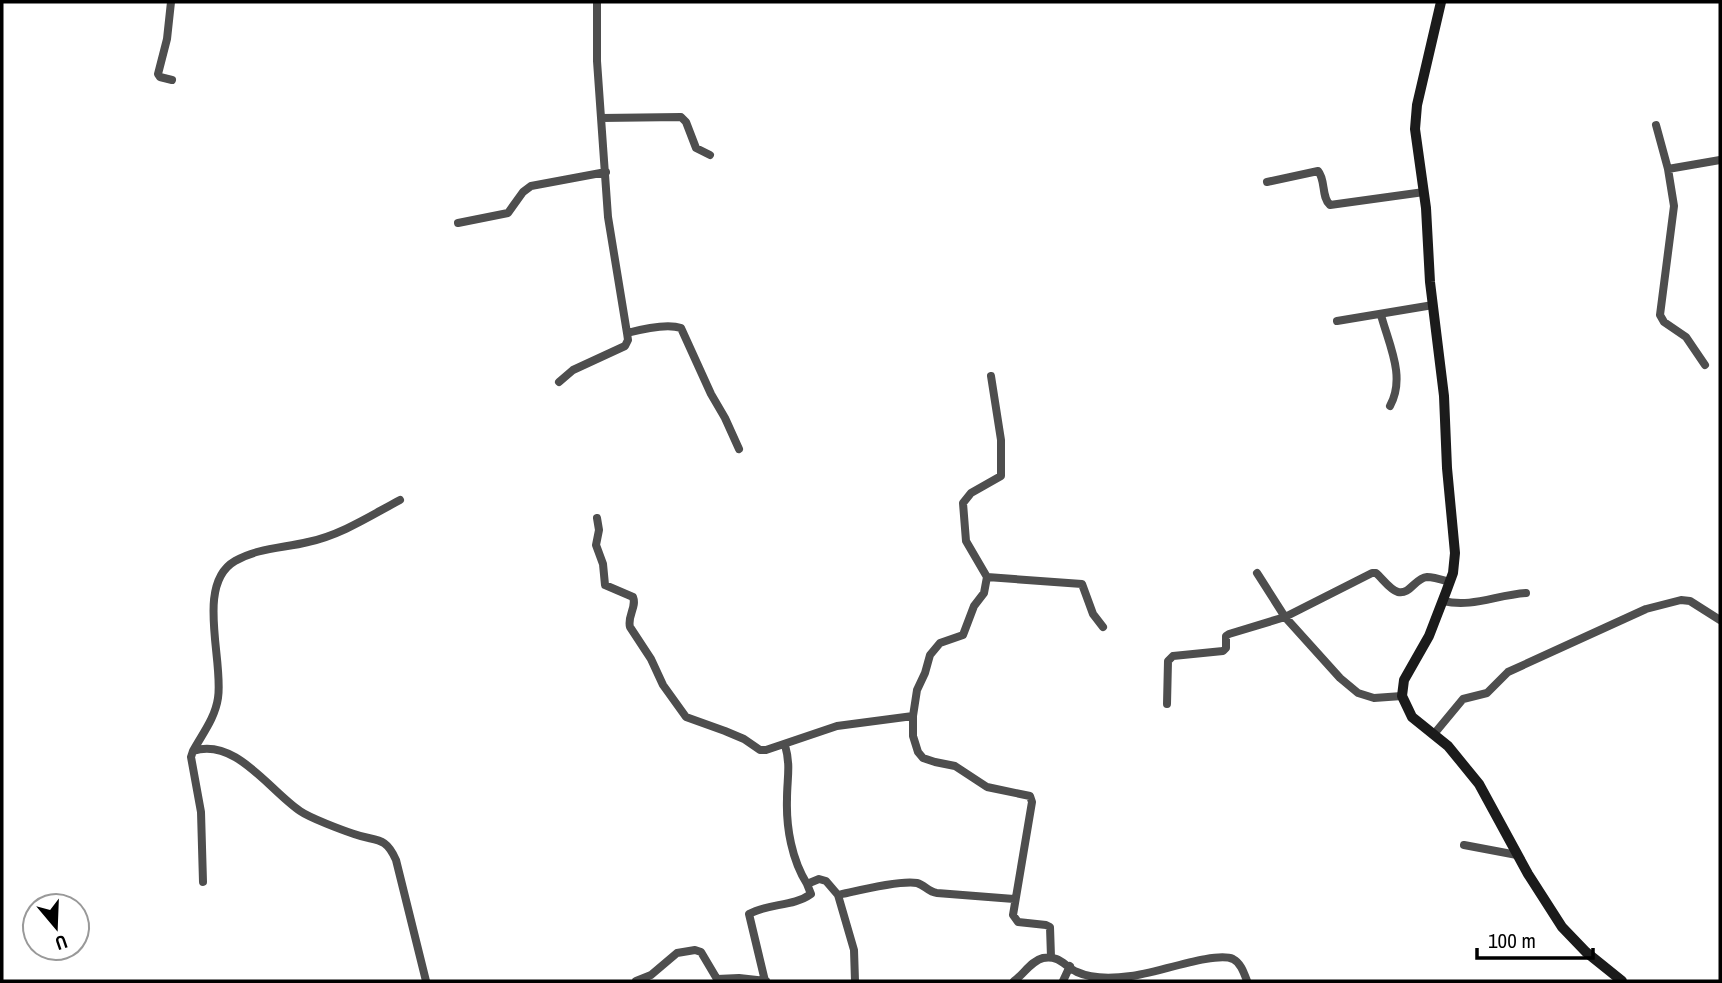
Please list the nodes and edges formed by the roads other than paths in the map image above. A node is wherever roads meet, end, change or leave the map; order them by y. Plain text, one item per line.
1 (171, 2) edge
2 (597, 2) edge
3 (1441, 2) edge
4 (172, 80) dead end
5 (601, 118) junction
6 (1656, 125) dead end
7 (710, 155) dead end
8 (1720, 160) edge
9 (1668, 169) junction
10 (606, 172) junction
11 (1267, 182) dead end
12 (1424, 192) junction
13 (458, 223) dead end
14 (1433, 305) junction
15 (1381, 315) junction
16 (1337, 321) dead end
17 (627, 333) junction
18 (1705, 365) dead end
19 (991, 376) dead end
20 (559, 382) dead end
21 (1390, 406) dead end
22 (739, 449) dead end
23 (400, 500) dead end
24 (597, 518) dead end
25 (1257, 573) dead end
26 (987, 577) junction
27 (1450, 582) junction
28 (1525, 593) dead end
29 (1443, 601) junction
30 (1285, 617) junction
31 (1720, 620) edge
32 (1103, 627) dead end
33 (1402, 696) junction
34 (1167, 704) dead end
35 (913, 716) junction
36 (1434, 734) junction
37 (785, 745) junction
38 (193, 751) junction
39 (1464, 845) dead end
40 (1517, 855) junction
41 (203, 882) dead end
42 (807, 884) junction
43 (838, 895) junction
44 (1014, 899) junction
45 (1051, 957) junction
46 (1070, 966) junction
47 (426, 981) edge
48 (636, 981) edge
49 (765, 981) edge
50 (855, 981) edge
51 (1014, 981) edge
52 (1063, 981) edge
53 (1247, 981) edge
54 (1622, 981) edge

1 - 4 street
2 - 5 street
3 - 12 street
5 - 7 street
5 - 10 street
6 - 9 street
8 - 9 street
9 - 18 street
10 - 13 street
10 - 17 street
11 - 12 street
12 - 14 street
14 - 15 street
14 - 27 street
15 - 16 street
15 - 21 street
17 - 20 street
17 - 22 street
19 - 26 street
23 - 38 street
24 - 37 street
25 - 30 street
26 - 32 street
26 - 35 street
27 - 29 street
27 - 30 street
28 - 29 street
29 - 33 street
30 - 33 street
30 - 34 street
31 - 36 street
33 - 36 street
35 - 37 street
35 - 44 street
36 - 40 street
37 - 42 street
38 - 41 street
38 - 47 street
39 - 40 street
40 - 54 street
42 - 43 street
42 - 49 street
43 - 44 street
43 - 50 street
44 - 45 street
45 - 46 street
45 - 51 street
46 - 52 street
46 - 53 street
48 - 49 street

